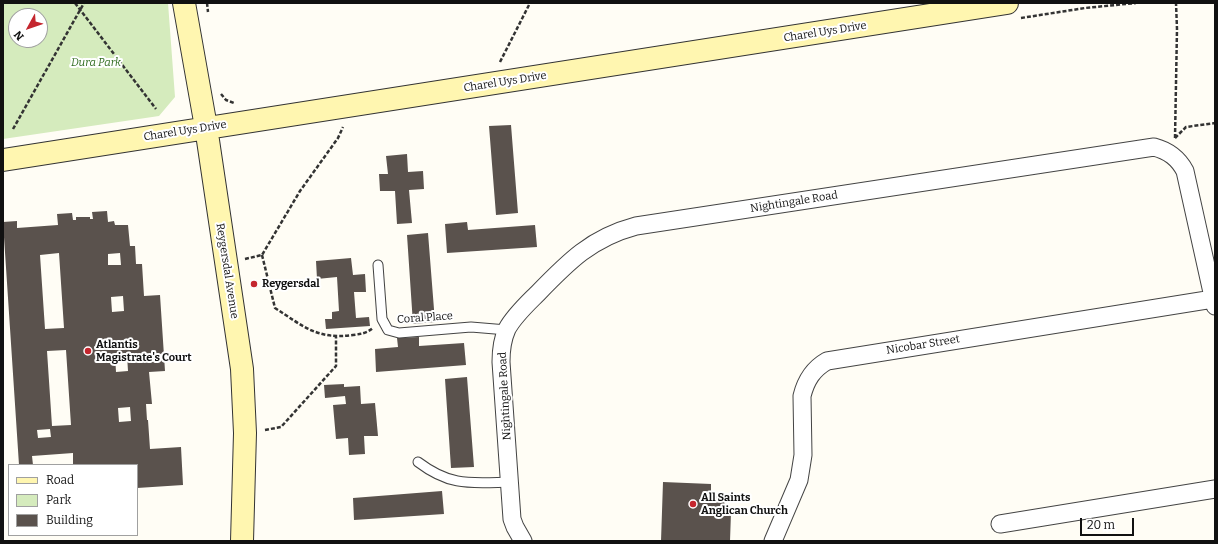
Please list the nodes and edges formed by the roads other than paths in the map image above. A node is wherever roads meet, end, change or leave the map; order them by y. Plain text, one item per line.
1 (184, 3) edge
2 (1007, 3) edge
3 (206, 127) junction
4 (3, 160) edge
5 (378, 265) dead end
6 (1214, 303) edge
7 (507, 330) junction
8 (418, 462) dead end
9 (510, 482) junction
10 (1215, 489) edge
11 (1000, 524) dead end
12 (242, 541) edge
13 (523, 541) edge
14 (773, 541) edge

1 - 3 main road, Reygersdal Avenue
2 - 3 main road, Charel Uys Drive
3 - 4 main road, Charel Uys Drive
3 - 12 main road, Reygersdal Avenue
5 - 7 lane, Coral Place
6 - 7 street, Nightingale Road
6 - 14 street, Nicobar Street
7 - 9 street, Nightingale Road
8 - 9 lane
9 - 13 street, Nightingale Road
10 - 11 street

